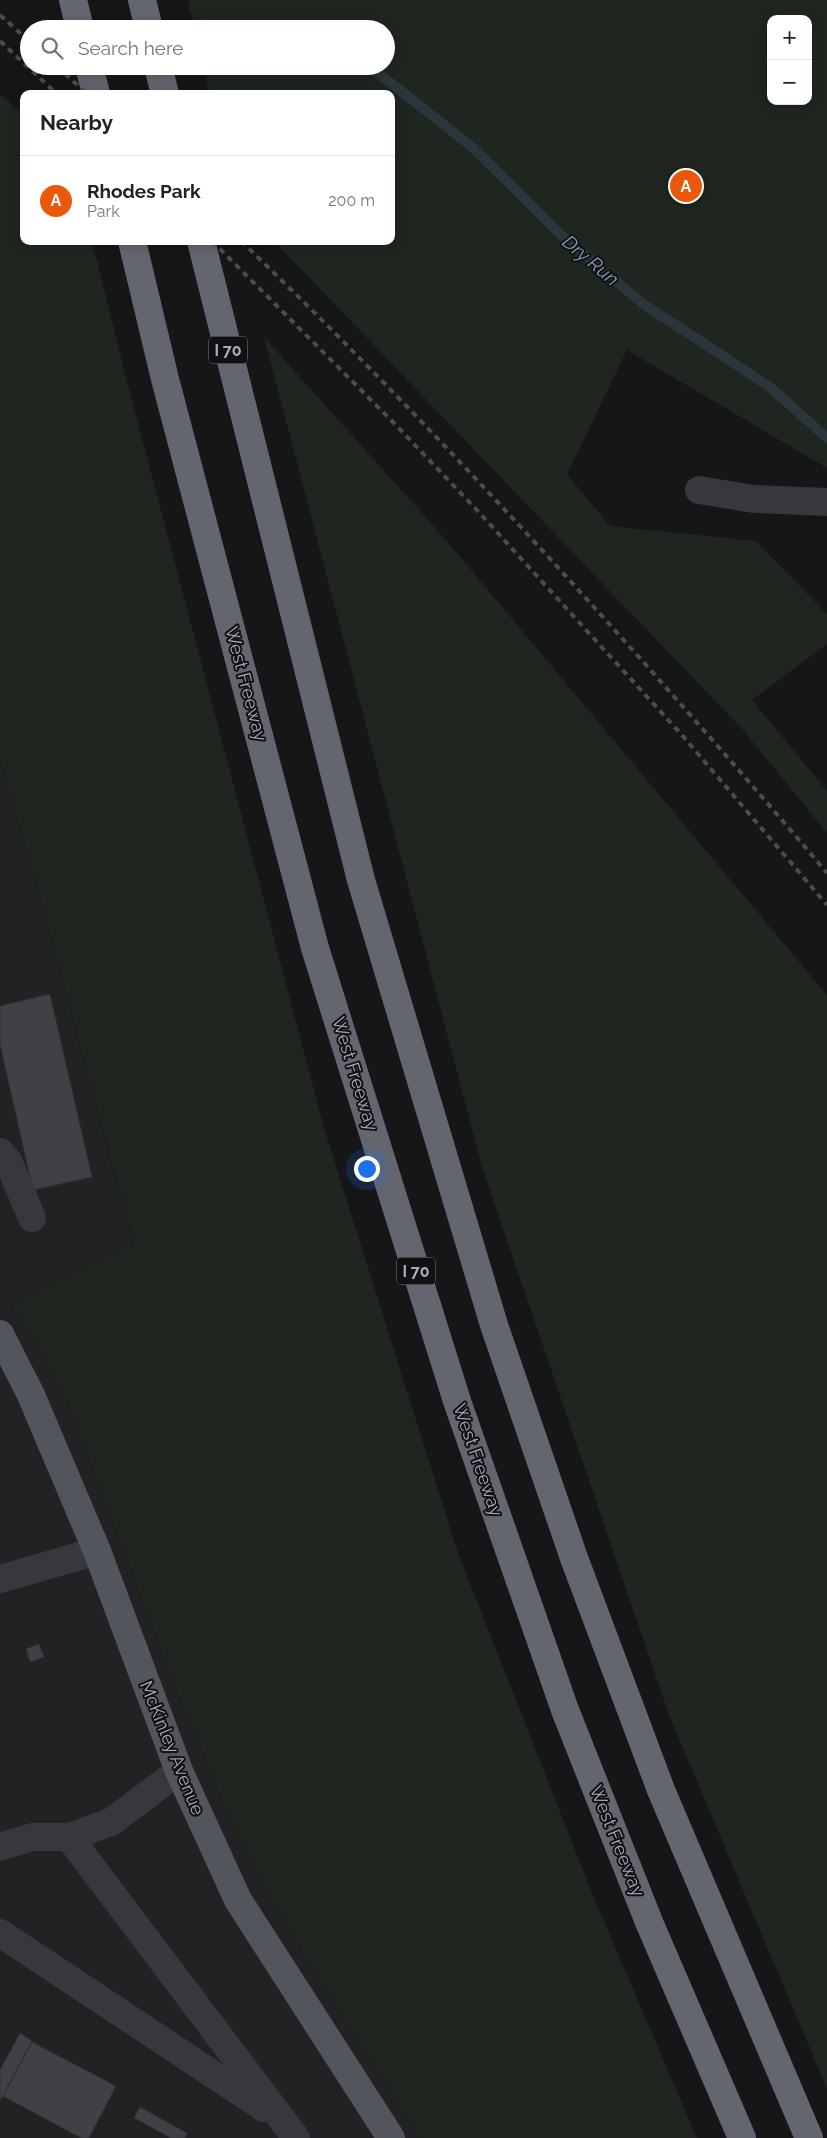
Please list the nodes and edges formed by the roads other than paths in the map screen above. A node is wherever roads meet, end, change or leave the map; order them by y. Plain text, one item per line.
1 (73, 0) edge
2 (142, 0) edge
3 (78, 20) edge
4 (147, 20) edge
5 (91, 75) edge
6 (160, 75) edge
7 (95, 90) edge
8 (164, 90) edge
9 (133, 245) edge
10 (202, 245) edge
11 (698, 490) dead end
12 (827, 502) edge
13 (0, 1152) edge
14 (32, 1218) dead end
15 (0, 1334) edge
16 (97, 1551) junction
17 (0, 1579) edge
18 (178, 1771) junction
19 (69, 1837) junction
20 (0, 1847) edge
21 (0, 1933) edge
22 (289, 2129) edge
23 (391, 2138) edge
24 (742, 2138) edge
25 (809, 2138) edge

1 - 3 highway
2 - 4 highway
5 - 7 highway
6 - 8 highway
9 - 24 highway, West Freeway / I 70
10 - 25 highway, I 70
11 - 12 lane
13 - 14 lane
15 - 16 main road, McKinley Avenue
16 - 17 lane
16 - 18 main road, McKinley Avenue
18 - 19 lane
18 - 23 main road, McKinley Avenue
19 - 20 lane
19 - 22 lane
21 - 22 lane

